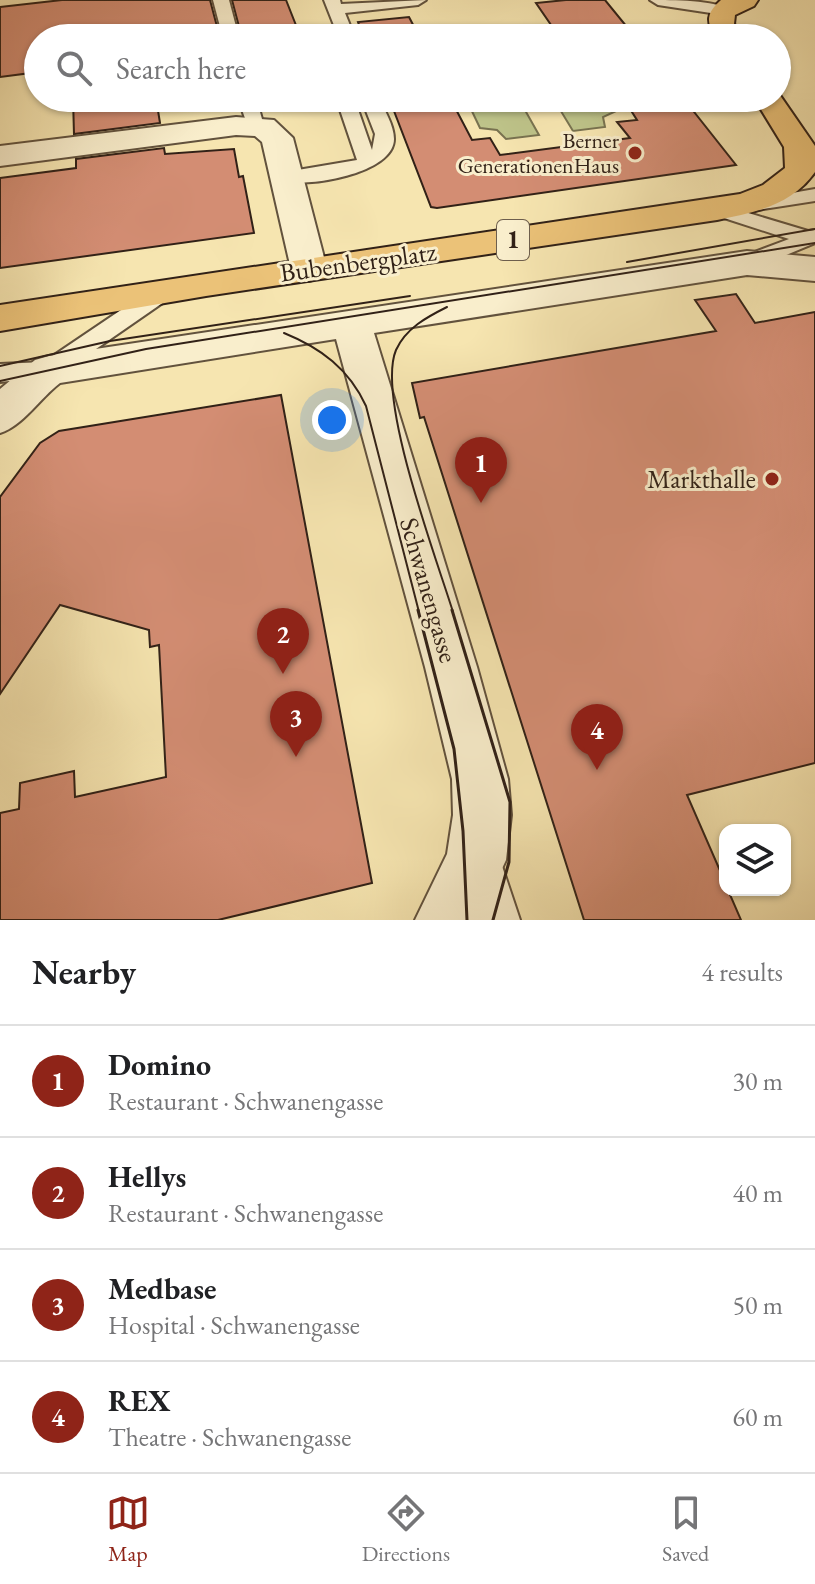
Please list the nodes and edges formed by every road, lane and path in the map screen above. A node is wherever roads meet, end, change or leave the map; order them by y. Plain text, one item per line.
1 (221, 0) edge
2 (418, 0) edge
3 (658, 0) edge
4 (334, 4) edge
5 (734, 5) edge
6 (227, 24) edge
7 (342, 24) edge
8 (721, 24) edge
9 (251, 112) edge
10 (350, 112) edge
11 (375, 112) edge
12 (778, 112) edge
13 (0, 156) edge
14 (367, 163) junction
15 (287, 177) junction
16 (804, 188) edge
17 (717, 210) junction
18 (814, 246) edge
19 (309, 269) junction
20 (166, 290) junction
21 (0, 318) edge
22 (351, 323) junction
23 (0, 353) edge
24 (49, 370) junction
25 (0, 373) edge
26 (0, 417) edge
27 (470, 896) edge

1 - 6 lane
2 - 4 lane
3 - 5 lane
4 - 7 lane
5 - 8 main road
9 - 13 street
9 - 15 street
10 - 14 lane
11 - 14 lane
12 - 16 main road, 1
14 - 15 lane
15 - 19 street
16 - 17 main road, Bubenbergplatz / 1
17 - 18 lane, Bubenbergplatz
17 - 19 main road, Bubenbergplatz / 1
18 - 22 street, Bubenbergplatz
19 - 20 main road, Bubenbergplatz / 1
20 - 21 main road, Bubenbergplatz / 1
20 - 24 lane
22 - 24 street, Bubenbergplatz
22 - 27 street, Schwanengasse
23 - 24 lane
24 - 25 lane
24 - 26 street

